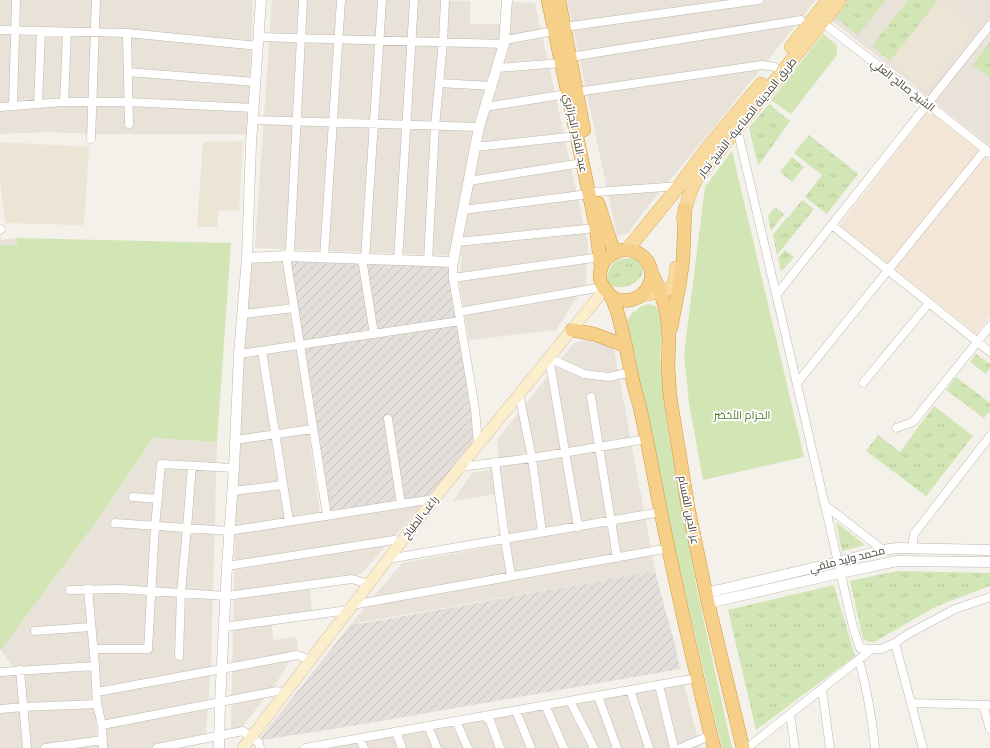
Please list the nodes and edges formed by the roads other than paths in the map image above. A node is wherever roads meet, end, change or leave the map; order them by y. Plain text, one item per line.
1 (16, 0) edge
2 (96, 0) edge
3 (261, 0) edge
4 (303, 0) edge
5 (341, 0) edge
6 (382, 0) edge
7 (414, 0) edge
8 (445, 0) edge
9 (506, 0) edge
10 (548, 0) edge
11 (559, 0) edge
12 (759, 0) edge
13 (828, 0) edge
14 (840, 0) edge
15 (815, 22) junction
16 (990, 25) edge
17 (559, 29) junction
18 (0, 30) edge
19 (16, 30) junction
20 (41, 31) junction
21 (68, 32) junction
22 (95, 32) junction
23 (127, 33) junction
24 (301, 38) junction
25 (338, 39) junction
26 (379, 41) junction
27 (258, 42) junction
28 (411, 42) junction
29 (443, 42) junction
30 (504, 42) junction
31 (565, 60) junction
32 (776, 67) junction
33 (497, 68) junction
34 (128, 72) junction
35 (255, 82) junction
36 (439, 83) junction
37 (492, 86) junction
38 (572, 93) junction
39 (64, 102) junction
40 (92, 102) junction
41 (128, 102) junction
42 (38, 104) junction
43 (928, 104) junction
44 (13, 106) junction
45 (0, 107) edge
46 (485, 107) junction
47 (254, 108) junction
48 (253, 120) junction
49 (297, 122) junction
50 (333, 123) junction
51 (129, 124) dead end
52 (374, 124) junction
53 (406, 125) junction
54 (435, 126) junction
55 (479, 127) junction
56 (737, 128) junction
57 (577, 136) junction
58 (91, 139) dead end
59 (475, 147) junction
60 (988, 152) edge
61 (582, 163) junction
62 (469, 181) junction
63 (679, 186) junction
64 (593, 193) junction
65 (685, 209) junction
66 (463, 210) junction
67 (832, 225) junction
68 (596, 228) junction
69 (457, 242) junction
70 (621, 251) junction
71 (286, 256) junction
72 (324, 257) junction
73 (247, 258) junction
74 (363, 259) junction
75 (398, 260) junction
76 (428, 261) junction
77 (453, 262) junction
78 (600, 262) junction
79 (888, 270) junction
80 (651, 271) junction
81 (453, 278) junction
82 (606, 291) junction
83 (660, 291) junction
84 (777, 294) junction
85 (642, 295) junction
86 (929, 303) junction
87 (294, 308) junction
88 (459, 312) junction
89 (242, 314) junction
90 (460, 321) junction
91 (990, 326) edge
92 (572, 330) junction
93 (374, 334) junction
94 (669, 337) junction
95 (977, 342) junction
96 (300, 345) junction
97 (626, 346) junction
98 (262, 350) junction
99 (990, 352) edge
100 (239, 354) junction
101 (549, 358) junction
102 (631, 372) junction
103 (797, 383) junction
104 (863, 383) dead end
105 (519, 394) junction
106 (591, 397) dead end
107 (388, 419) dead end
108 (896, 428) dead end
109 (313, 430) junction
110 (275, 435) junction
111 (990, 436) edge
112 (647, 439) junction
113 (235, 440) junction
114 (478, 444) junction
115 (598, 448) junction
116 (566, 453) junction
117 (532, 458) junction
118 (495, 462) junction
119 (192, 466) junction
120 (234, 468) junction
121 (460, 468) junction
122 (283, 485) junction
123 (232, 491) junction
124 (133, 497) dead end
125 (158, 499) junction
126 (434, 499) junction
127 (402, 504) junction
128 (825, 505) junction
129 (661, 512) junction
130 (326, 516) junction
131 (289, 521) junction
132 (611, 521) junction
133 (115, 523) dead end
134 (155, 526) junction
135 (578, 526) junction
136 (187, 528) junction
137 (229, 531) junction
138 (542, 532) junction
139 (505, 539) junction
140 (401, 541) junction
141 (669, 548) junction
142 (912, 548) junction
143 (883, 550) junction
144 (990, 550) edge
145 (617, 558) junction
146 (388, 559) junction
147 (838, 562) junction
148 (990, 562) edge
149 (227, 566) junction
150 (840, 573) junction
151 (512, 576) junction
152 (368, 584) junction
153 (88, 589) junction
154 (70, 590) dead end
155 (151, 591) junction
156 (181, 593) junction
157 (226, 596) junction
158 (990, 597) edge
159 (707, 598) junction
160 (350, 608) junction
161 (91, 627) junction
162 (224, 627) junction
163 (35, 631) dead end
164 (895, 643) junction
165 (94, 649) junction
166 (872, 649) junction
167 (179, 656) dead end
168 (310, 660) junction
169 (859, 660) junction
170 (95, 666) junction
171 (222, 669) junction
172 (20, 670) junction
173 (0, 672) edge
174 (697, 678) junction
175 (659, 685) junction
176 (822, 689) junction
177 (630, 690) junction
178 (97, 692) junction
179 (284, 694) junction
180 (598, 696) junction
181 (570, 701) junction
182 (220, 702) junction
183 (911, 703) junction
184 (98, 704) junction
185 (545, 705) junction
186 (987, 705) edge
187 (23, 707) junction
188 (0, 709) edge
189 (516, 711) junction
190 (790, 714) junction
191 (484, 716) junction
192 (456, 721) junction
193 (102, 725) junction
194 (428, 726) junction
195 (990, 729) edge
196 (396, 732) junction
197 (711, 735) junction
198 (219, 736) junction
199 (251, 737) junction
200 (360, 738) junction
201 (103, 744) edge
202 (337, 745) edge
203 (27, 748) edge
204 (45, 748) edge
205 (157, 748) edge
206 (219, 748) edge
207 (242, 748) edge
208 (260, 748) edge
209 (308, 748) edge
210 (364, 748) edge
211 (402, 748) edge
212 (437, 748) edge
213 (468, 748) edge
214 (500, 748) edge
215 (531, 748) edge
216 (564, 748) edge
217 (594, 748) edge
218 (617, 748) edge
219 (649, 748) edge
220 (674, 748) edge
221 (680, 748) edge
222 (714, 748) edge
223 (742, 748) edge
224 (747, 748) edge
225 (796, 748) edge
226 (830, 748) edge
227 (875, 748) edge
228 (923, 748) edge

1 - 19 street
2 - 22 street
3 - 27 street
4 - 24 street
5 - 25 street
6 - 26 street
7 - 28 street
8 - 29 street
9 - 30 street
10 - 17 highway, عبد القادر الجزائري
11 - 17 highway, عبد القادر الجزائري
12 - 17 street
13 - 15 main road
14 - 15 main road, طريق المدينة الصناعية- الشيخ نجار
15 - 31 street, الشيخ صالح العلي
15 - 32 main road
15 - 43 street, الشيخ صالح العلي
15 - 56 main road, طريق المدينة الصناعية- الشيخ نجار
16 - 43 street
17 - 30 street
17 - 31 highway, عبد القادر الجزائري
18 - 19 street
19 - 20 street
19 - 44 street
20 - 21 street
20 - 42 street
21 - 22 street
21 - 39 street
22 - 23 street
22 - 40 street
23 - 27 street
23 - 34 street
24 - 25 street
24 - 27 street
24 - 49 street
25 - 26 street
25 - 50 street
26 - 28 street
26 - 52 street
27 - 35 street
28 - 29 street
28 - 53 street
29 - 30 street
29 - 36 street
30 - 33 street
31 - 33 street
31 - 38 highway, عبد القادر الجزائري
32 - 38 street
32 - 63 main road
33 - 37 street
34 - 35 street
34 - 41 street
35 - 47 street
36 - 37 street
36 - 54 street
37 - 46 street
38 - 46 street
38 - 57 highway, عبد القادر الجزائري
38 - 64 highway, عبد القادر الجزائري
39 - 40 street
39 - 42 street
40 - 41 street
40 - 58 street
41 - 47 street
41 - 51 street
42 - 44 street
43 - 60 street, الشيخ صالح العلي
43 - 67 street
44 - 45 street
46 - 55 street
47 - 48 street
48 - 49 street
48 - 73 street
49 - 50 street
49 - 71 street
50 - 52 street
50 - 72 street
52 - 53 street
52 - 74 street
53 - 54 street
53 - 75 street
54 - 55 street
54 - 76 street
55 - 59 street
56 - 65 main road, طريق المدينة الصناعية- الشيخ نجار
56 - 84 street
57 - 59 street
57 - 61 highway, عبد القادر الجزائري
59 - 62 street
60 - 79 street
61 - 62 street
61 - 64 highway, عبد القادر الجزائري
62 - 66 street
63 - 64 street
63 - 70 main road
64 - 66 street
64 - 68 highway, عبد القادر الجزائري
64 - 70 highway, عبد القادر الجزائري
65 - 83 main road, طريق المدينة الصناعية- الشيخ نجار
65 - 94 highway
66 - 69 street
67 - 79 street
67 - 84 street
68 - 69 street
68 - 78 highway, عبد القادر الجزائري
69 - 77 street
70 - 78 highway
70 - 80 highway
71 - 72 street
71 - 73 street
71 - 87 street
72 - 74 street
73 - 89 street
74 - 75 street
74 - 93 street
75 - 76 street
76 - 77 street
77 - 81 street
78 - 81 street
78 - 82 highway
79 - 86 street
79 - 103 street
80 - 83 highway, عز الدين القسام
80 - 85 highway
81 - 88 street
82 - 85 highway
82 - 88 street
82 - 92 main road, راغب الطباخ
82 - 97 highway
83 - 85 main road, طريق المدينة الصناعية- الشيخ نجار
83 - 94 highway, عز الدين القسام
84 - 103 street
86 - 95 street
86 - 104 street
87 - 89 street
87 - 96 street
88 - 90 street
89 - 100 street
90 - 93 street
90 - 114 street
91 - 95 street
92 - 97 highway
92 - 101 main road, راغب الطباخ
93 - 96 street
94 - 159 highway, عز الدين القسام
95 - 99 street
95 - 108 street
96 - 98 street
96 - 109 street
97 - 102 highway
98 - 100 street
98 - 110 street
100 - 113 street
101 - 102 street
101 - 105 main road, راغب الطباخ
101 - 116 street
102 - 112 highway
103 - 128 street
105 - 114 main road, راغب الطباخ
105 - 117 street
106 - 115 street
107 - 127 street
109 - 110 street
109 - 130 street
110 - 113 street
110 - 122 street
111 - 142 street
112 - 115 street
112 - 129 highway
113 - 120 street
114 - 121 main road, راغب الطباخ
115 - 116 street
115 - 132 street
116 - 117 street
116 - 135 street
117 - 118 street
117 - 138 street
118 - 121 street
118 - 139 street
119 - 120 street
119 - 125 street
119 - 136 street
120 - 123 street
121 - 126 main road, راغب الطباخ
122 - 123 street
122 - 131 street
123 - 137 street
124 - 125 street
125 - 134 street
126 - 127 street
126 - 140 main road, راغب الطباخ
127 - 130 street
128 - 143 street
128 - 147 street
129 - 132 street
129 - 141 highway
130 - 131 street
131 - 137 street
132 - 135 street
132 - 145 street
133 - 134 street
134 - 136 street
134 - 155 street
135 - 138 street
136 - 137 street
136 - 156 street
137 - 149 street
138 - 139 street
139 - 146 street
139 - 151 street
140 - 146 main road, راغب الطباخ
140 - 149 street
141 - 145 street
141 - 174 highway
142 - 143 street, محمد وليد ملقي
142 - 144 street, محمد وليد ملقي
143 - 147 street, محمد وليد ملقي
145 - 151 street
146 - 152 main road, راغب الطباخ
147 - 150 street
147 - 159 street, محمد وليد ملقي
148 - 150 street, محمد وليد ملقي
149 - 157 street
150 - 159 street, محمد وليد ملقي
150 - 166 street
151 - 160 street
152 - 157 street
152 - 160 main road, راغب الطباخ
153 - 154 street
153 - 155 street
153 - 161 street
155 - 156 street
155 - 165 street
156 - 157 street
156 - 167 street
157 - 162 street
158 - 164 street
159 - 223 highway, عز الدين القسام
160 - 162 street
160 - 168 main road, راغب الطباخ
161 - 163 street
161 - 165 street
162 - 171 street
164 - 166 street
164 - 183 street
165 - 170 street
166 - 169 street
168 - 171 street
168 - 179 main road, راغب الطباخ
169 - 176 street
169 - 227 street
170 - 172 street
170 - 178 street
171 - 178 street
171 - 182 street
172 - 173 street
172 - 187 street
174 - 175 street
174 - 197 highway
175 - 177 street
175 - 220 street
176 - 190 street
176 - 226 street
177 - 180 street
177 - 219 street
178 - 184 street
179 - 182 street
179 - 199 main road, راغب الطباخ
180 - 181 street
180 - 218 street
181 - 185 street
181 - 217 street
182 - 193 street
182 - 198 street
183 - 186 street
183 - 228 street
184 - 187 street
184 - 193 street
185 - 189 street
185 - 216 street
186 - 195 street
187 - 188 street
187 - 203 street
189 - 191 street
189 - 215 street
190 - 224 street
190 - 225 street
191 - 192 street
191 - 214 street
192 - 194 street
192 - 213 street
193 - 201 street
194 - 196 street
194 - 212 street
196 - 200 street
196 - 211 street
197 - 221 street
197 - 222 highway
198 - 199 street
198 - 205 street
198 - 206 street
199 - 207 main road, راغب الطباخ
199 - 208 street
200 - 202 street
200 - 210 street
201 - 204 street
202 - 209 street

